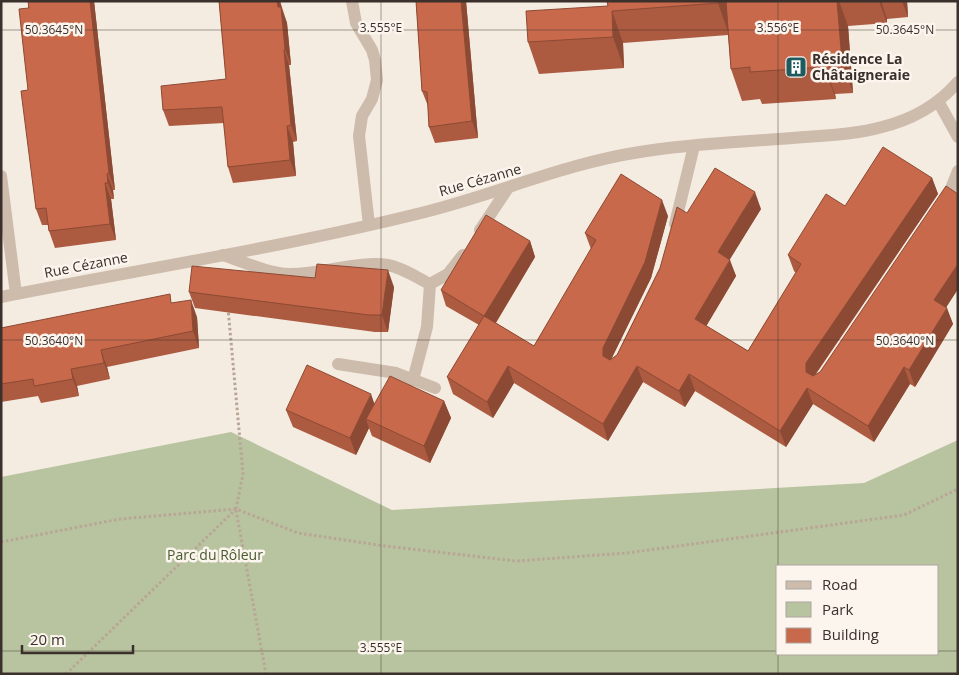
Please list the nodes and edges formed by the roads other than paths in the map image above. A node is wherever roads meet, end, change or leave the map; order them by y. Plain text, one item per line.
1 (352, 1) edge
2 (958, 82) edge
3 (938, 101) junction
4 (958, 137) edge
5 (694, 146) junction
6 (958, 172) edge
7 (1, 176) edge
8 (508, 188) junction
9 (934, 215) edge
10 (369, 225) junction
11 (672, 240) edge
12 (223, 255) junction
13 (430, 284) junction
14 (16, 294) junction
15 (1, 296) edge
16 (338, 364) dead end
17 (413, 380) junction
18 (435, 388) dead end

1 - 10 street
2 - 3 street, Rue Cézanne
3 - 4 street
3 - 5 street, Rue Cézanne
5 - 8 street, Rue Cézanne
5 - 11 street
6 - 9 street
7 - 14 street
8 - 10 street, Rue Cézanne
8 - 13 street
10 - 12 street, Rue Cézanne
12 - 13 street
12 - 14 street, Rue Cézanne
13 - 17 street
14 - 15 street, Rue Cézanne
16 - 17 street
17 - 18 street

